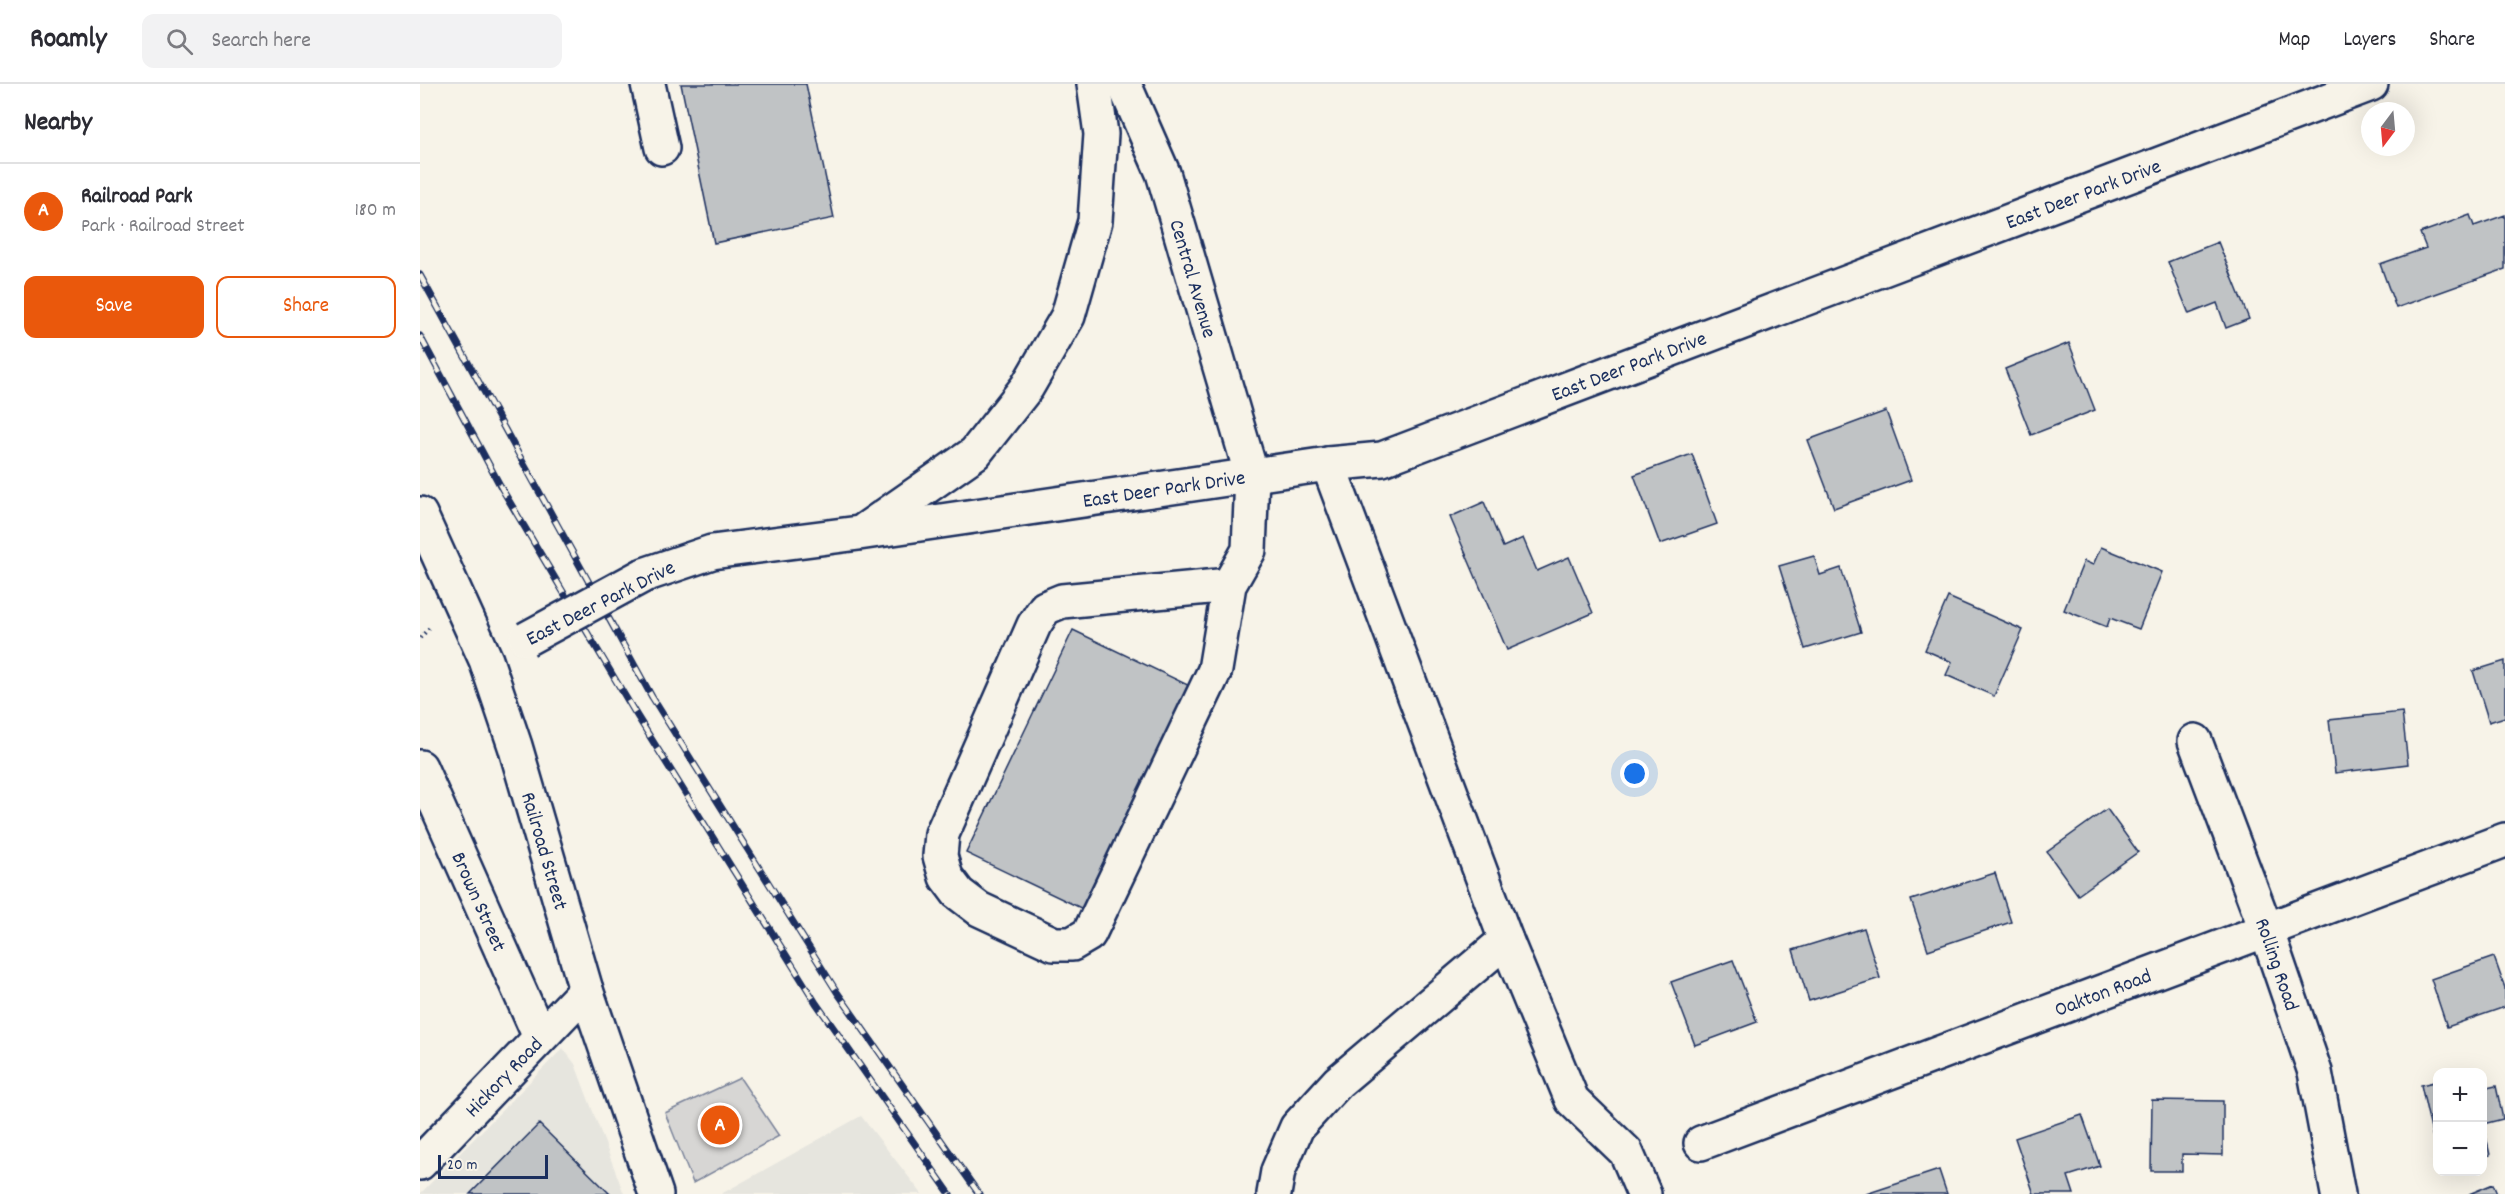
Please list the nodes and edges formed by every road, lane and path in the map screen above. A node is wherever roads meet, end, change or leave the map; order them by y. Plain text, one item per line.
1 (648, 84) edge
2 (1094, 84) edge
3 (1124, 84) edge
4 (2372, 84) edge
5 (662, 148) dead end
6 (1328, 464) junction
7 (1252, 476) junction
8 (420, 514) edge
9 (859, 533) junction
10 (1229, 585) junction
11 (486, 660) junction
12 (2194, 741) dead end
13 (420, 767) edge
14 (2505, 840) edge
15 (2266, 929) junction
16 (1506, 940) junction
17 (586, 990) junction
18 (540, 1037) junction
19 (1701, 1143) dead end
20 (420, 1163) edge
21 (656, 1194) edge
22 (1274, 1194) edge
23 (1644, 1194) edge
24 (2338, 1194) edge

1 - 5 street
2 - 9 street, East Deer Park Drive
3 - 7 street, Central Avenue
4 - 6 street, East Deer Park Drive
6 - 7 street, East Deer Park Drive
6 - 16 street
7 - 9 street, East Deer Park Drive
7 - 10 street, Central Avenue
8 - 11 street, Railroad Street
9 - 11 street, East Deer Park Drive, bridge
10 - 10 street
11 - 17 street, Railroad Street
12 - 15 street, Rolling Road
13 - 18 street, Brown Street
14 - 15 street, Oakton Road
15 - 19 street, Oakton Road
15 - 24 street, Rolling Road
16 - 22 street
16 - 23 street
17 - 18 street, Hickory Road
17 - 21 street, Railroad Street
18 - 20 street, Hickory Road

